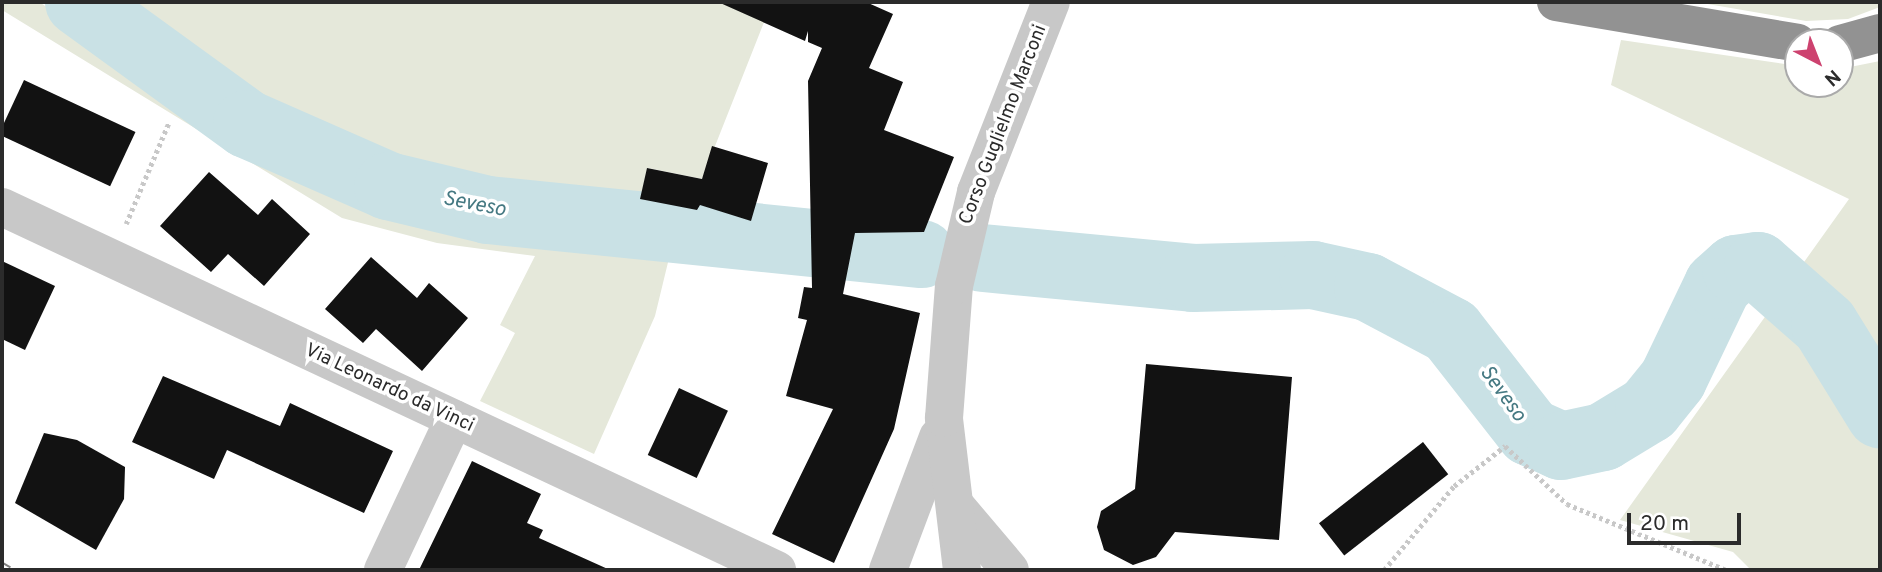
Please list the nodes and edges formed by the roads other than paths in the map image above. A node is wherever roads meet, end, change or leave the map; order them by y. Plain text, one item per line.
1 (1051, 2) edge
2 (1556, 2) edge
3 (1880, 33) edge
4 (1854, 40) edge
5 (1784, 41) edge
6 (2, 207) edge
7 (944, 418) junction
8 (454, 419) junction
9 (951, 499) junction
10 (383, 570) edge
11 (777, 570) edge
12 (888, 570) edge
13 (962, 570) edge
14 (1010, 570) edge

1 - 7 street, Corso Guglielmo Marconi
2 - 5 highway
3 - 4 highway
6 - 8 street, Via Leonardo da Vinci
7 - 9 street, Corso Guglielmo Marconi
7 - 12 street
8 - 10 street
8 - 11 street, Via Leonardo da Vinci
9 - 13 street, Corso Guglielmo Marconi
9 - 14 street

